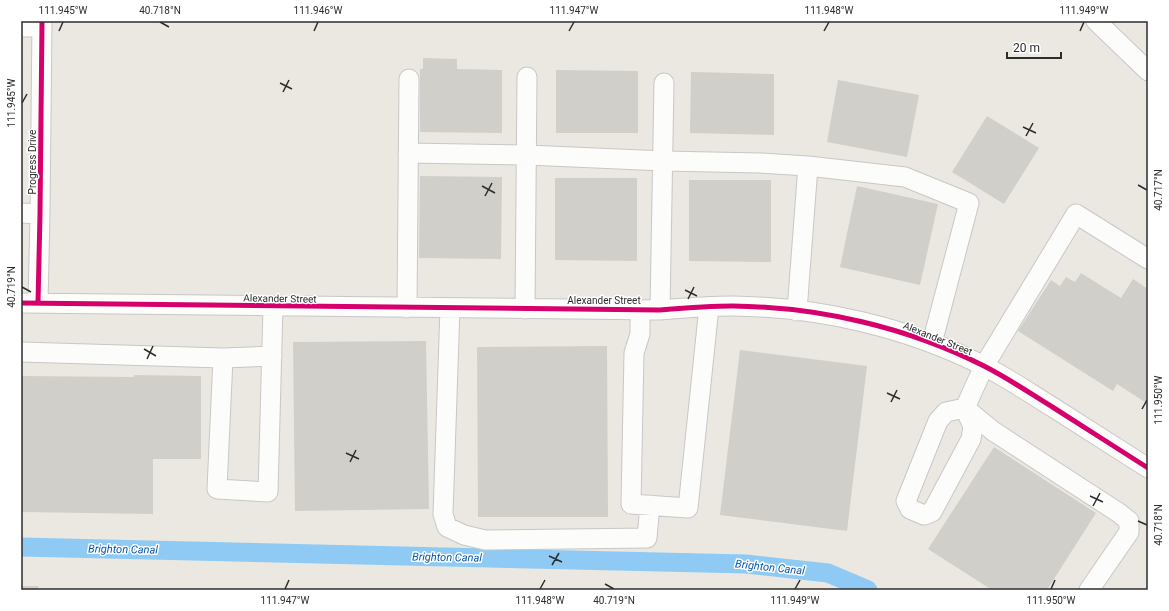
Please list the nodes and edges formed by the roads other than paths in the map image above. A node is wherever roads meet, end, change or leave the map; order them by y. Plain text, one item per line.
1 (1096, 21) edge
2 (42, 24) edge
3 (21, 27) edge
4 (1148, 71) edge
5 (527, 77) dead end
6 (409, 79) dead end
7 (664, 83) dead end
8 (408, 153) junction
9 (526, 155) junction
10 (664, 161) junction
11 (808, 166) junction
12 (21, 213) edge
13 (40, 214) junction
14 (1148, 259) edge
15 (29, 303) edge
16 (273, 307) junction
17 (709, 307) junction
18 (407, 308) junction
19 (450, 308) junction
20 (525, 309) junction
21 (640, 310) junction
22 (660, 310) junction
23 (797, 311) junction
24 (932, 343) junction
25 (21, 352) edge
26 (272, 356) junction
27 (223, 358) junction
28 (984, 366) junction
29 (965, 408) junction
30 (1148, 468) edge
31 (650, 505) junction
32 (1089, 590) edge

1 - 4 street
2 - 3 street
2 - 13 street, Progress Drive
5 - 9 street
6 - 8 street
7 - 10 street
8 - 9 street
8 - 18 street
9 - 10 street
9 - 20 street
10 - 11 street
10 - 22 street
11 - 23 street
11 - 24 street
12 - 13 street
13 - 15 street, Progress Drive
14 - 28 street
15 - 16 street, Alexander Street
16 - 18 street, Alexander Street
16 - 26 street
17 - 22 street, Alexander Street
17 - 23 street, Alexander Street
17 - 31 street
18 - 19 street, Alexander Street
19 - 20 street, Alexander Street
19 - 31 street
20 - 21 street, Alexander Street
21 - 22 street, Alexander Street
21 - 31 street
23 - 24 street, Alexander Street
24 - 28 street, Alexander Street
25 - 27 street
26 - 27 street
26 - 27 street
28 - 29 street
28 - 30 street, Alexander Street
29 - 29 street
29 - 32 street

